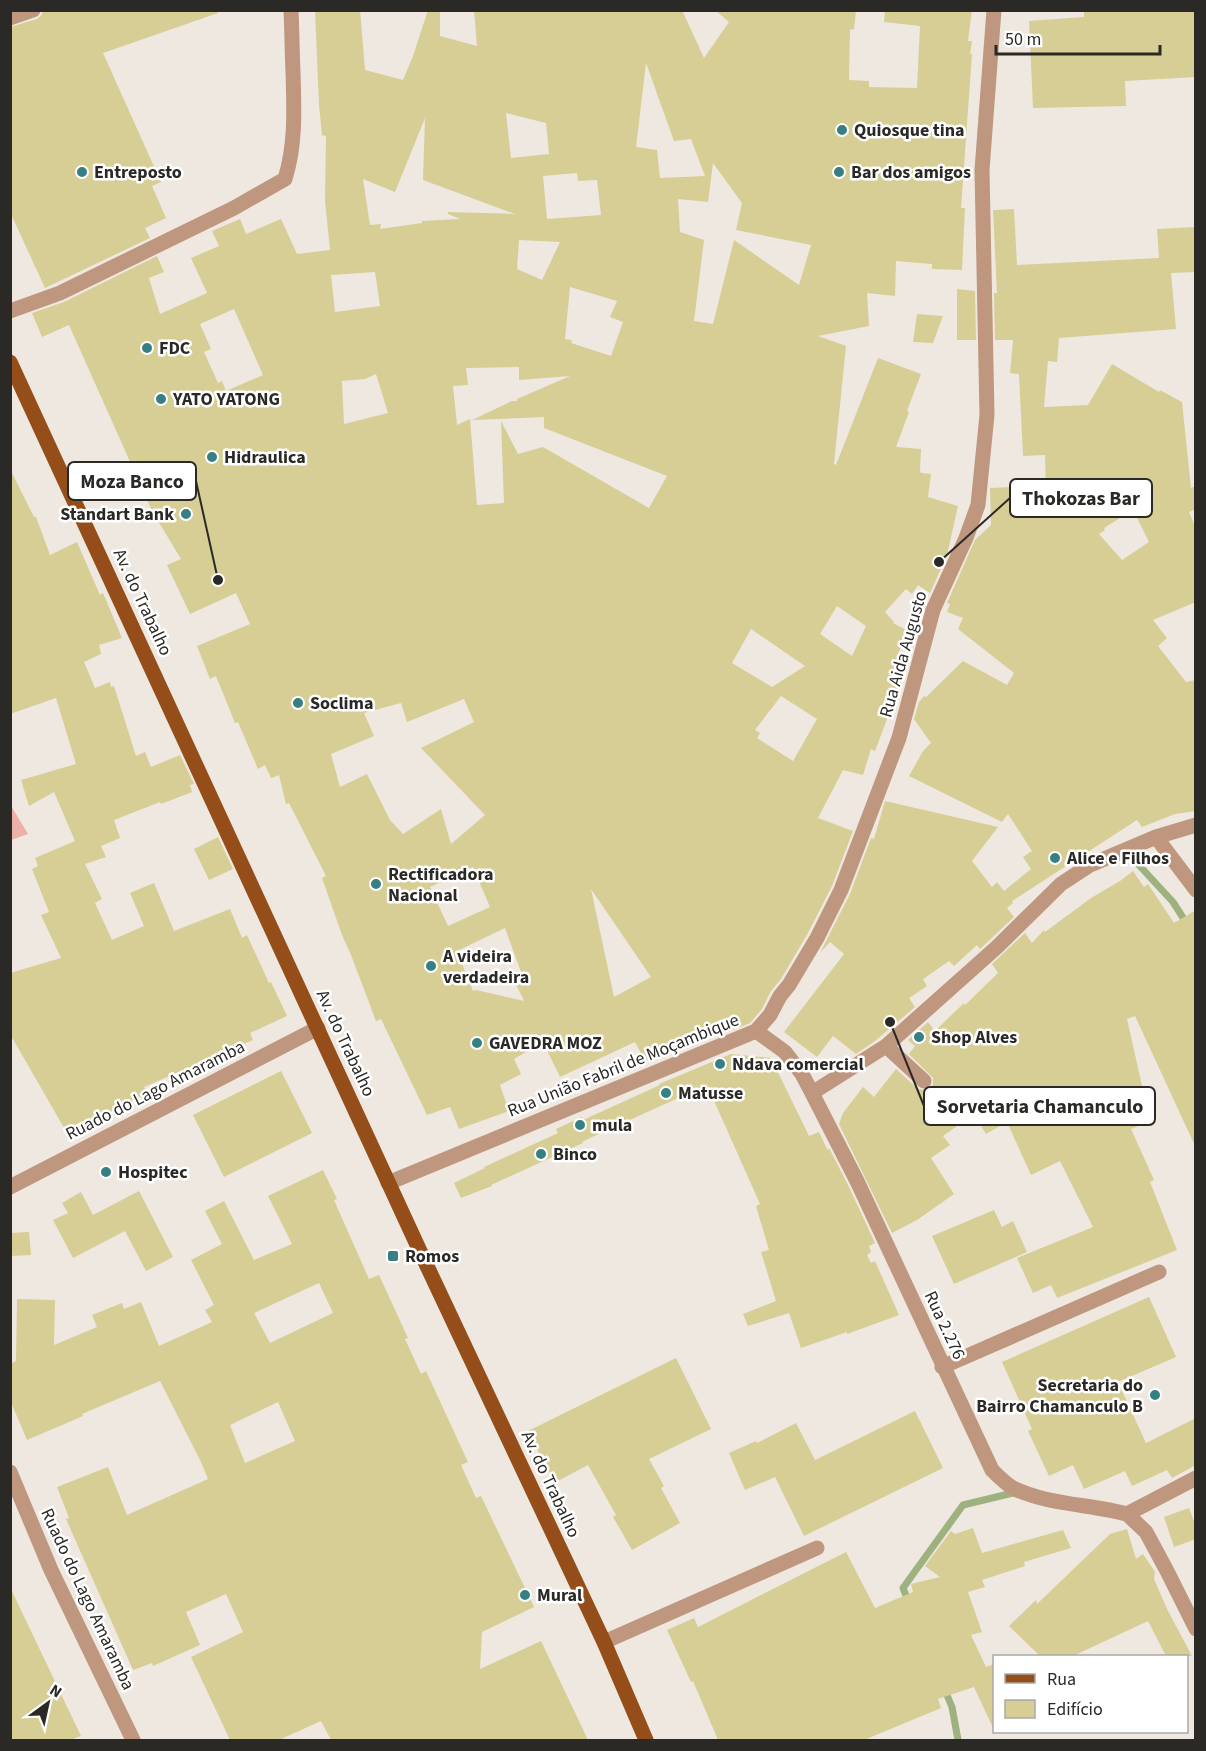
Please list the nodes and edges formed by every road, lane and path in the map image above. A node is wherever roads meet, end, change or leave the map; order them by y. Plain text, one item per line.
1 (33, 10) edge
2 (291, 10) edge
3 (994, 10) edge
4 (10, 18) edge
5 (10, 311) edge
6 (10, 362) edge
7 (1196, 825) edge
8 (1156, 837) junction
9 (1196, 890) edge
10 (318, 1028) junction
11 (756, 1031) junction
12 (886, 1046) junction
13 (924, 1082) dead end
14 (812, 1093) junction
15 (388, 1183) junction
16 (10, 1187) edge
17 (1159, 1272) dead end
18 (942, 1367) junction
19 (10, 1472) edge
20 (1196, 1478) edge
21 (1127, 1514) junction
22 (818, 1548) dead end
23 (1196, 1629) edge
24 (604, 1642) junction
25 (130, 1739) edge
26 (646, 1740) edge

1 - 4 street
2 - 5 street
3 - 11 street, Rua Aida Augusto
6 - 10 main road, Av. do Trabalho
7 - 8 street
8 - 9 street
8 - 12 street
10 - 15 main road, Av. do Trabalho
10 - 16 street, Ruado do Lago Amaramba
11 - 14 street, Rua União Fabril de Moçambique
11 - 15 street, Rua União Fabril de Moçambique
12 - 13 street
12 - 14 street
14 - 18 street, Rua 2.276
15 - 24 main road, Av. do Trabalho
17 - 18 street
18 - 21 street, Rua 2.276
19 - 25 street, Ruado do Lago Amaramba
20 - 21 street
21 - 23 street
22 - 24 street
24 - 26 main road, Av. do Trabalho

